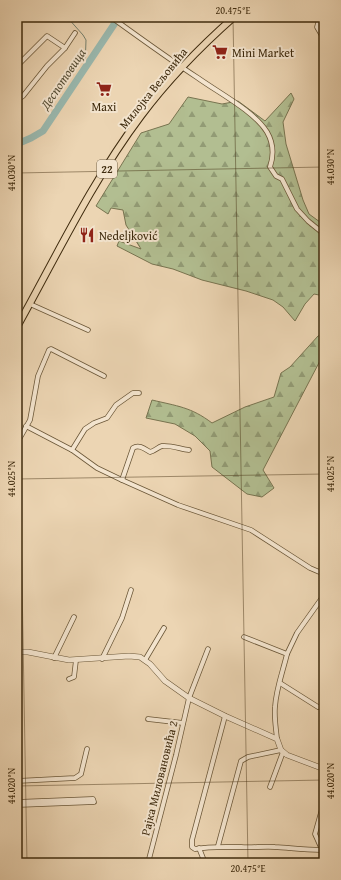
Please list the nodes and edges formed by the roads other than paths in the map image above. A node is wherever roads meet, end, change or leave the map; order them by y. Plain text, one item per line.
1 (111, 17) edge
2 (234, 17) edge
3 (321, 17) edge
4 (75, 33) dead end
5 (324, 39) edge
6 (65, 48) junction
7 (17, 66) edge
8 (182, 67) junction
9 (17, 100) edge
10 (324, 234) edge
11 (30, 304) junction
12 (17, 327) edge
13 (88, 330) dead end
14 (104, 376) dead end
15 (139, 393) dead end
16 (26, 426) junction
17 (17, 443) edge
18 (72, 450) junction
19 (189, 450) dead end
20 (122, 480) junction
21 (324, 574) edge
22 (131, 590) dead end
23 (324, 595) edge
24 (74, 617) dead end
25 (164, 628) dead end
26 (244, 637) dead end
27 (208, 649) dead end
28 (17, 652) edge
29 (287, 654) junction
30 (54, 658) junction
31 (102, 658) junction
32 (76, 660) junction
33 (145, 660) junction
34 (69, 679) dead end
35 (280, 683) junction
36 (189, 698) junction
37 (318, 706) dead end
38 (225, 716) junction
39 (148, 719) dead end
40 (183, 723) junction
41 (277, 739) junction
42 (87, 749) dead end
43 (282, 751) junction
44 (324, 768) edge
45 (17, 781) edge
46 (270, 787) dead end
47 (324, 802) edge
48 (17, 803) edge
49 (218, 846) junction
50 (199, 848) junction
51 (321, 850) junction
52 (324, 854) edge
53 (148, 863) edge
54 (205, 863) edge

1 - 8 street
2 - 8 main road, Милојка Вељовића / 22
3 - 5 street
4 - 6 street
6 - 7 street
6 - 9 street
8 - 10 street
8 - 11 main road, Милојка Вељовића / 22
11 - 12 main road, Милојка Вељовића / 22
11 - 13 street
14 - 16 street
15 - 18 street
16 - 17 street
16 - 18 street
18 - 20 street
19 - 20 street
20 - 21 street
22 - 31 street
23 - 29 street
24 - 30 street
25 - 33 street
26 - 29 street
27 - 36 street, Рајка Миловановића 2
28 - 30 street
29 - 35 street
30 - 32 street
31 - 32 street
31 - 33 street
32 - 34 street
33 - 36 street
35 - 37 street
35 - 41 street
36 - 38 street
36 - 40 street, Рајка Миловановића 2
38 - 41 street
38 - 50 street
39 - 40 street
40 - 53 street, Рајка Миловановића 2
41 - 43 street
42 - 45 street
43 - 44 street
43 - 46 street
43 - 49 street
47 - 51 street
48 - 48 street
49 - 50 street
49 - 51 street
50 - 54 street
51 - 52 street

